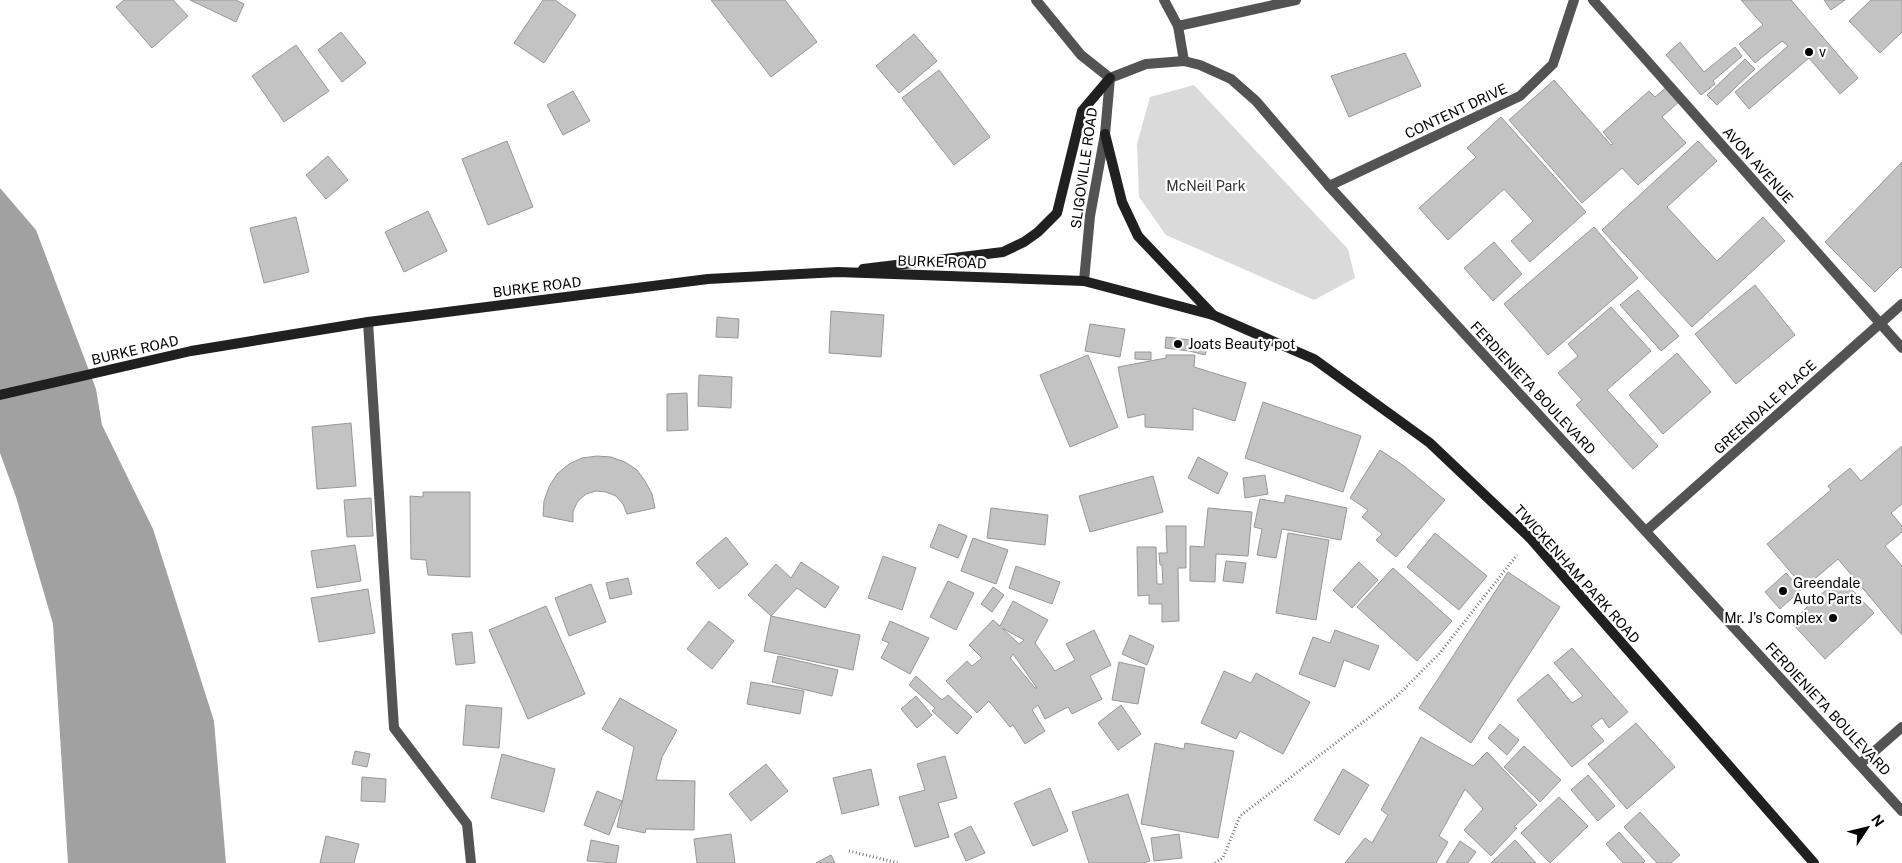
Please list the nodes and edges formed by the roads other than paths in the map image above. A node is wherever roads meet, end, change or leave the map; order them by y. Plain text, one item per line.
1 (1036, 0) edge
2 (1164, 0) edge
3 (1296, 0) edge
4 (1574, 0) edge
5 (1593, 0) edge
6 (1178, 26) junction
7 (1184, 61) junction
8 (1110, 78) junction
9 (1105, 134) junction
10 (1329, 186) junction
11 (838, 272) junction
12 (1084, 281) junction
13 (1902, 304) edge
14 (1213, 315) junction
15 (368, 322) junction
16 (1880, 323) junction
17 (1902, 348) edge
18 (0, 395) edge
19 (1646, 531) junction
20 (1902, 727) edge
21 (1860, 764) junction
22 (1902, 811) edge
23 (471, 863) edge
24 (1814, 863) edge

1 - 8 street
2 - 6 street
3 - 6 street
4 - 10 street, CONTENT DRIVE
5 - 16 street, AVON AVENUE
6 - 7 street
7 - 8 street, FERDIENIETA BOULEVARD
7 - 10 street, FERDIENIETA BOULEVARD
8 - 9 street, SLIGOVILLE ROAD
8 - 11 main road
9 - 12 street, SLIGOVILLE ROAD
9 - 14 main road
10 - 19 street, FERDIENIETA BOULEVARD
11 - 12 main road, BURKE ROAD
11 - 15 main road, BURKE ROAD
12 - 14 main road, TWICKENHAM PARK ROAD
13 - 16 street, GREENDALE PLACE
14 - 24 main road, TWICKENHAM PARK ROAD
15 - 18 main road, BURKE ROAD
15 - 23 street
16 - 17 street, AVON AVENUE
16 - 19 street, GREENDALE PLACE
19 - 21 street, FERDIENIETA BOULEVARD
20 - 21 street
21 - 22 street, FERDIENIETA BOULEVARD

